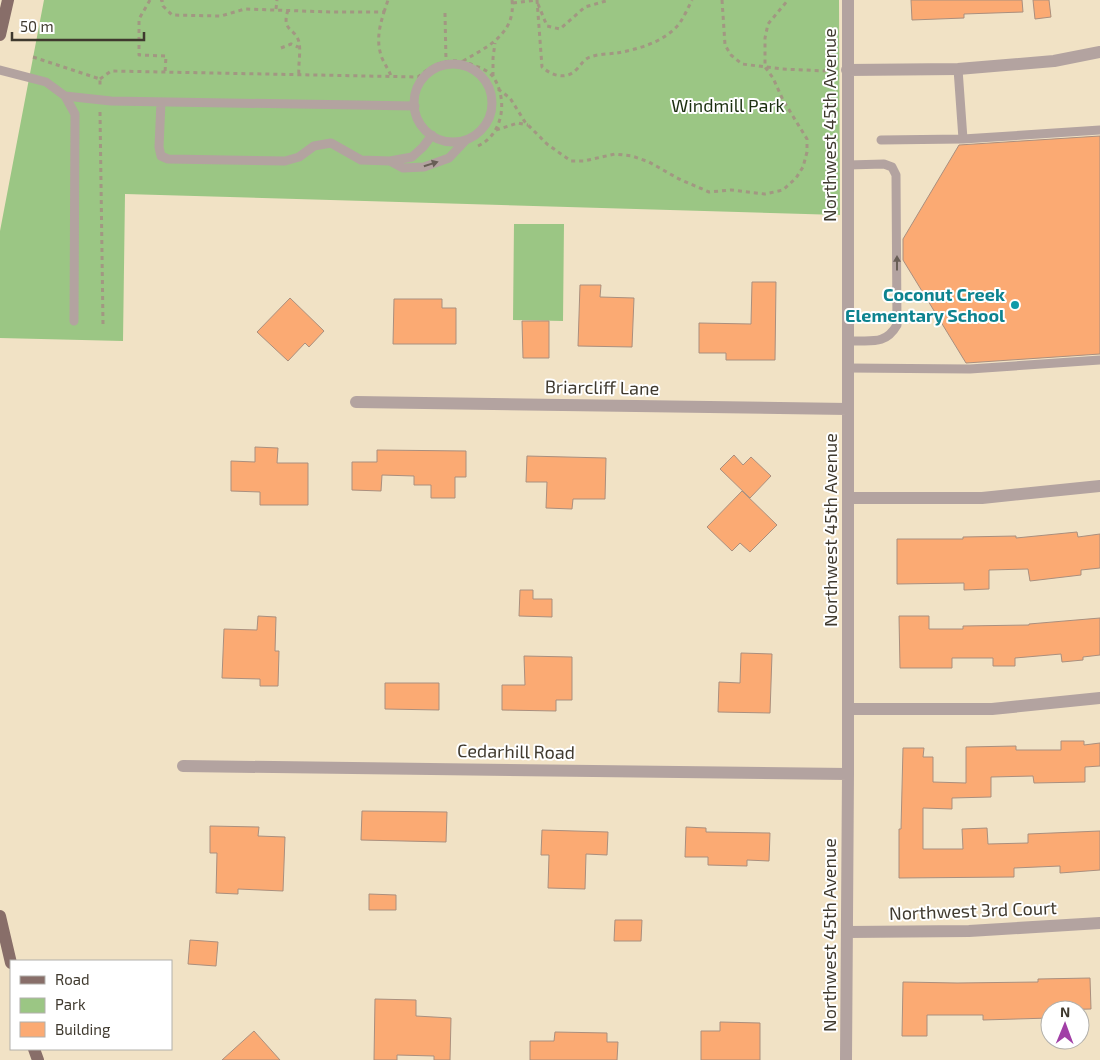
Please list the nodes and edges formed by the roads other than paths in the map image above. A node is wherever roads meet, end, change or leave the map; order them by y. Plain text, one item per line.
1 (8, 0) edge
2 (848, 0) edge
3 (0, 36) edge
4 (1100, 52) edge
5 (958, 69) junction
6 (0, 70) edge
7 (848, 70) junction
8 (65, 96) junction
9 (161, 102) junction
10 (415, 106) junction
11 (1100, 130) edge
12 (432, 135) junction
13 (466, 140) junction
14 (882, 140) dead end
15 (963, 140) junction
16 (390, 161) junction
17 (848, 165) junction
18 (74, 321) dead end
19 (848, 341) junction
20 (1100, 360) edge
21 (848, 368) junction
22 (356, 402) dead end
23 (848, 409) junction
24 (1100, 486) edge
25 (848, 498) junction
26 (1100, 698) edge
27 (848, 709) junction
28 (183, 766) dead end
29 (848, 774) junction
30 (0, 916) edge
31 (1100, 923) edge
32 (848, 932) junction
33 (10, 960) edge
34 (846, 1060) edge

1 - 3 main road
2 - 7 street, Northwest 45th Avenue
4 - 5 street
5 - 7 street
5 - 15 lane
6 - 8 lane
7 - 17 street, Northwest 45th Avenue
8 - 9 lane
8 - 18 lane
9 - 10 lane
9 - 16 lane
10 - 12 lane
10 - 13 lane
11 - 15 lane
12 - 13 lane
12 - 16 lane
16 -> 13 lane
14 - 15 lane
17 - 19 street, Northwest 45th Avenue
19 -> 17 lane
19 - 21 street, Northwest 45th Avenue
20 - 21 lane
21 - 23 street, Northwest 45th Avenue
22 - 23 street, Briarcliff Lane
23 - 25 street, Northwest 45th Avenue
24 - 25 street
25 - 27 street, Northwest 45th Avenue
26 - 27 street
27 - 29 street, Northwest 45th Avenue
28 - 29 street, Cedarhill Road
29 - 32 street, Northwest 45th Avenue
30 - 33 main road
31 - 32 street, Northwest 3rd Court
32 - 34 street, Northwest 45th Avenue

